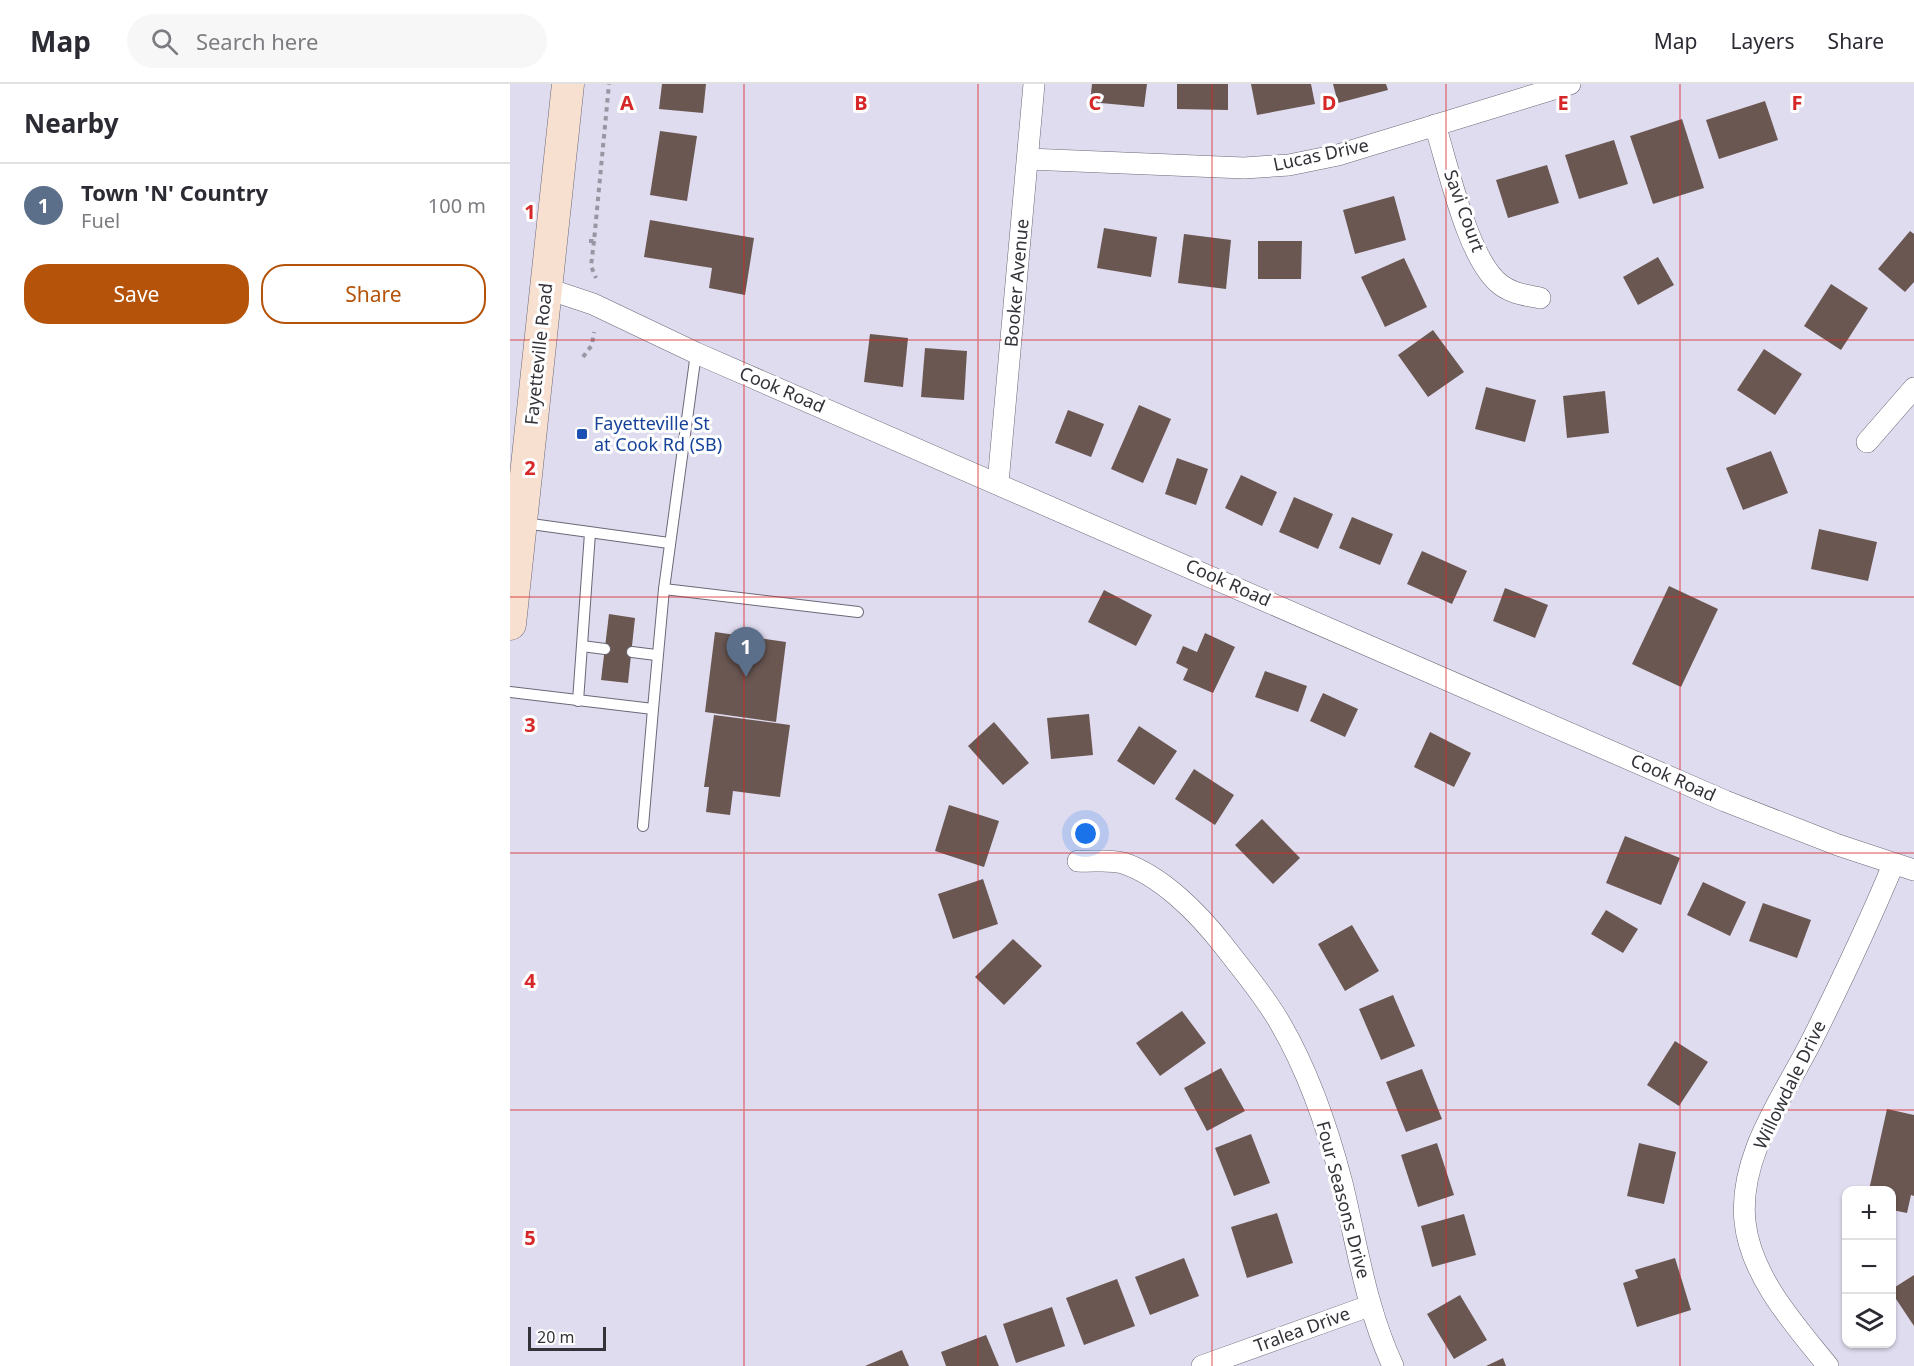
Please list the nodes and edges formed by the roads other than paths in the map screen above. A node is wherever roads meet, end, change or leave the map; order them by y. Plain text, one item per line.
1 (568, 84) edge
2 (1034, 84) edge
3 (1570, 84) edge
4 (1435, 126) junction
5 (1028, 159) junction
6 (545, 288) junction
7 (1540, 298) dead end
8 (696, 353) junction
9 (1914, 388) edge
10 (1867, 442) dead end
11 (998, 483) junction
12 (521, 523) junction
13 (590, 533) junction
14 (669, 543) junction
15 (664, 589) junction
16 (858, 612) dead end
17 (510, 624) edge
18 (582, 646) junction
19 (605, 650) dead end
20 (632, 652) dead end
21 (656, 655) junction
22 (510, 692) edge
23 (578, 701) junction
24 (653, 709) junction
25 (643, 826) dead end
26 (1078, 861) dead end
27 (1893, 865) junction
28 (1914, 870) edge
29 (1370, 1306) junction
30 (1202, 1366) edge
31 (1393, 1366) edge
32 (1828, 1366) edge

1 - 6 main road, Fayetteville Road
2 - 5 street, Booker Avenue
3 - 4 street, Lucas Drive
4 - 5 street, Lucas Drive
4 - 7 street, Savi Court
5 - 11 street, Booker Avenue
6 - 8 street, Cook Road
6 - 12 main road, Fayetteville Road
8 - 11 street, Cook Road
8 - 14 lane
9 - 10 street
11 - 27 street, Cook Road
12 - 13 lane
12 - 17 main road, Fayetteville Road
13 - 14 lane
13 - 18 lane
14 - 15 lane
15 - 16 lane
15 - 21 lane
18 - 19 lane
18 - 23 lane
20 - 21 lane
21 - 24 lane
22 - 23 lane
23 - 24 lane
24 - 25 lane
26 - 29 street, Four Seasons Drive
27 - 28 street, Cook Road
27 - 32 street, Willowdale Drive
29 - 30 street, Tralea Drive
29 - 31 street, Four Seasons Drive

